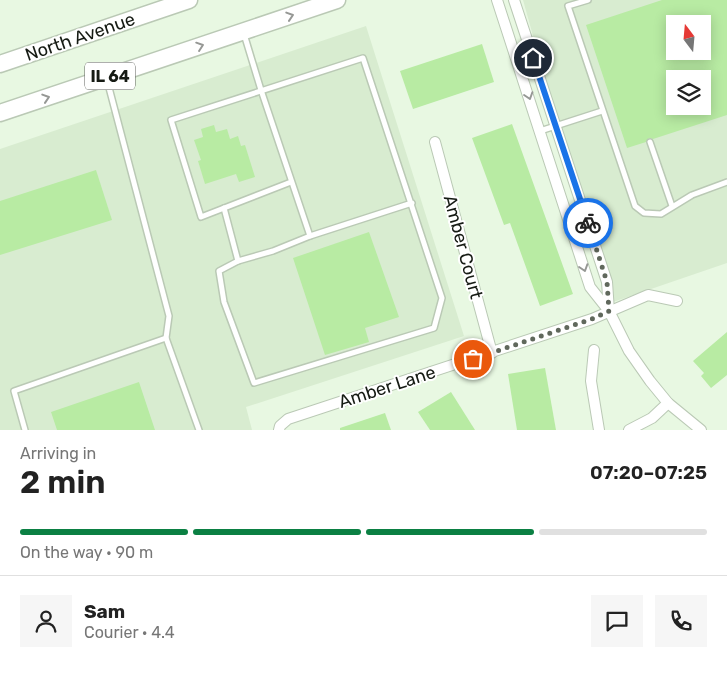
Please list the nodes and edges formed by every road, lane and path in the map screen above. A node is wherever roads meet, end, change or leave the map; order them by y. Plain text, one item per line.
1 (189, 0) edge
2 (337, 0) edge
3 (497, 0) edge
4 (514, 0) edge
5 (588, 0) edge
6 (243, 31) junction
7 (0, 64) edge
8 (106, 78) junction
9 (261, 90) junction
10 (602, 111) junction
11 (0, 113) edge
12 (556, 125) junction
13 (540, 131) junction
14 (435, 142) dead end
15 (650, 142) dead end
16 (291, 182) junction
17 (727, 182) edge
18 (412, 203) junction
19 (672, 206) junction
20 (224, 208) junction
21 (310, 236) junction
22 (238, 262) junction
23 (677, 300) dead end
24 (609, 311) junction
25 (166, 338) junction
26 (594, 350) dead end
27 (492, 353) junction
28 (668, 403) junction
29 (279, 428) edge
30 (25, 430) edge
31 (200, 430) edge
32 (599, 430) edge
33 (630, 430) edge
34 (700, 430) edge

1 - 7 main road, North Avenue / IL 64
6 -> 2 main road, IL 64
3 -> 13 street
4 - 12 street
5 - 10 lane
8 -> 6 main road, IL 64
6 - 9 lane
11 -> 8 main road, IL 64
8 - 25 lane
9 - 16 lane
9 - 18 lane
9 - 20 lane
10 - 12 lane
10 - 19 lane
12 - 13 lane
12 - 24 street
13 -> 24 street
14 - 27 street, Amber Court
15 - 19 lane
16 - 20 lane
16 - 21 lane
17 - 19 lane
18 - 21 lane
18 - 22 lane
20 - 22 lane
21 - 22 lane
23 - 24 street, Amber Lane
24 - 27 street, Amber Lane
24 - 28 street
25 - 30 lane
25 - 31 lane
26 - 32 street
27 - 29 street, Amber Lane
28 - 33 street
28 - 34 street

